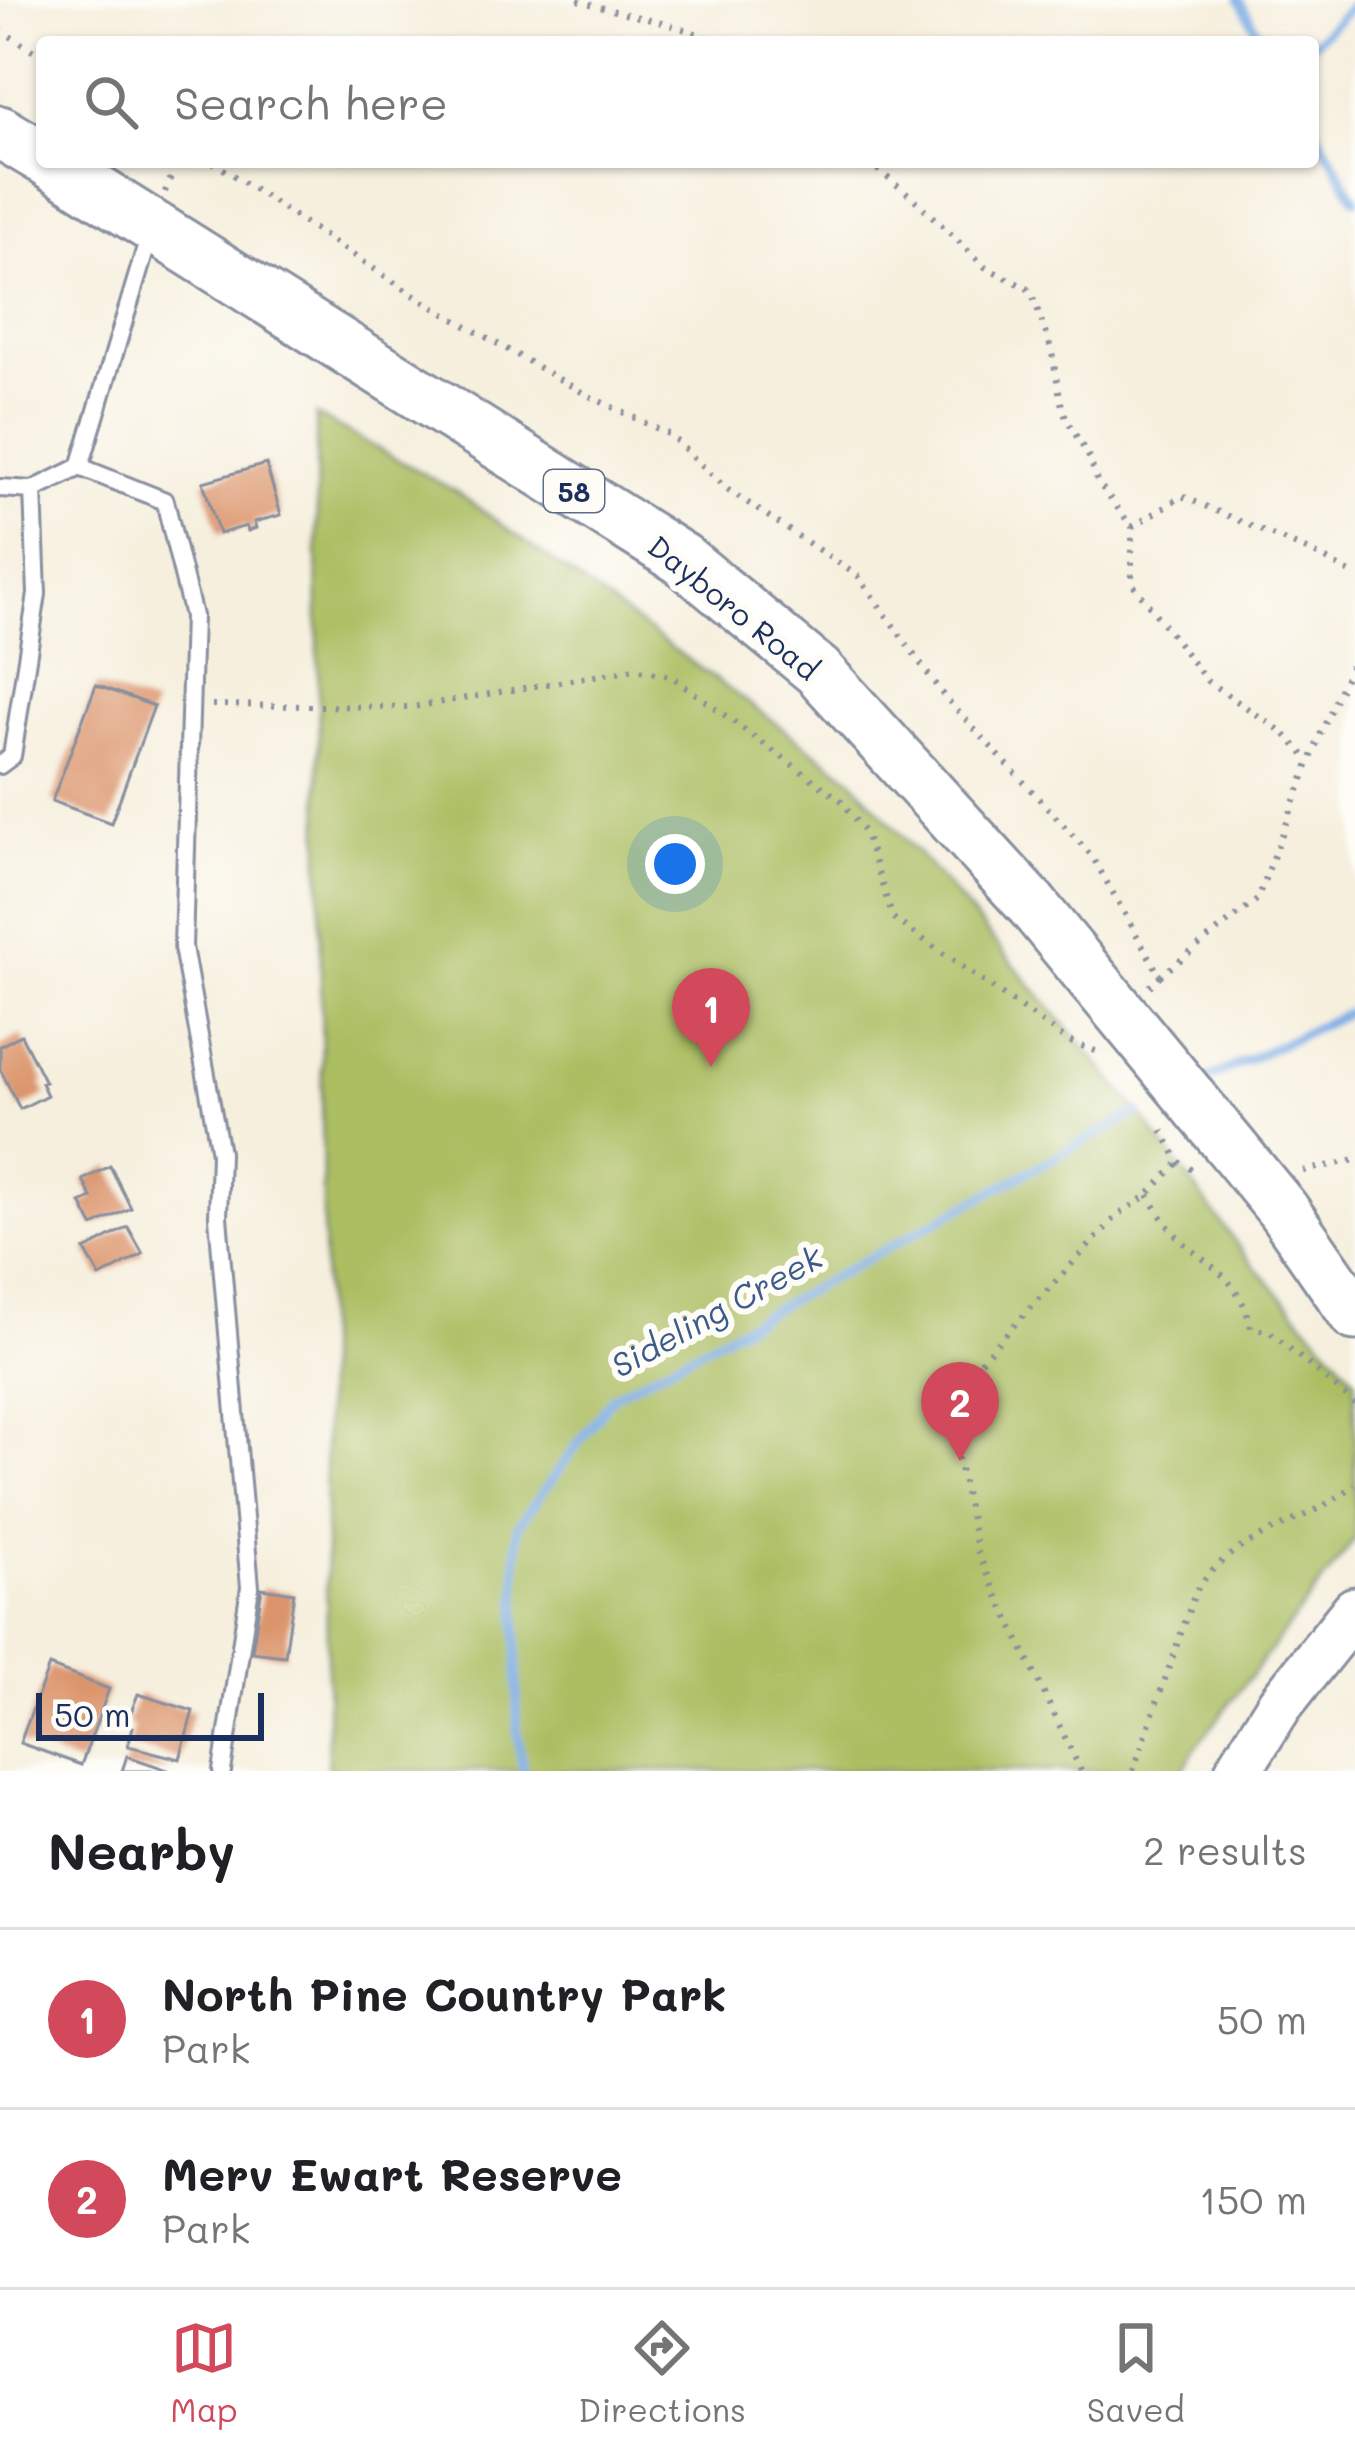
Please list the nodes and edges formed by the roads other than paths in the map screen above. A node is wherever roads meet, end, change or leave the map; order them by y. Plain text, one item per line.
1 (0, 132) edge
2 (36, 153) edge
3 (60, 168) edge
4 (152, 225) junction
5 (80, 467) junction
6 (0, 488) edge
7 (33, 490) junction
8 (0, 765) edge
9 (1283, 1210) junction
10 (1355, 1276) edge
11 (1355, 1314) edge
12 (1355, 1610) edge
13 (222, 1771) edge
14 (1238, 1771) edge

1 - 2 main road
3 - 4 main road, Dayboro Road / 58
4 - 5 lane
4 - 9 main road, Dayboro Road / 58, bridge
5 - 7 lane
5 - 13 lane
6 - 7 lane
7 - 8 lane
9 - 10 main road, Dayboro Road / 58
9 - 11 main road, Dayboro Road / 58
12 - 14 main road

